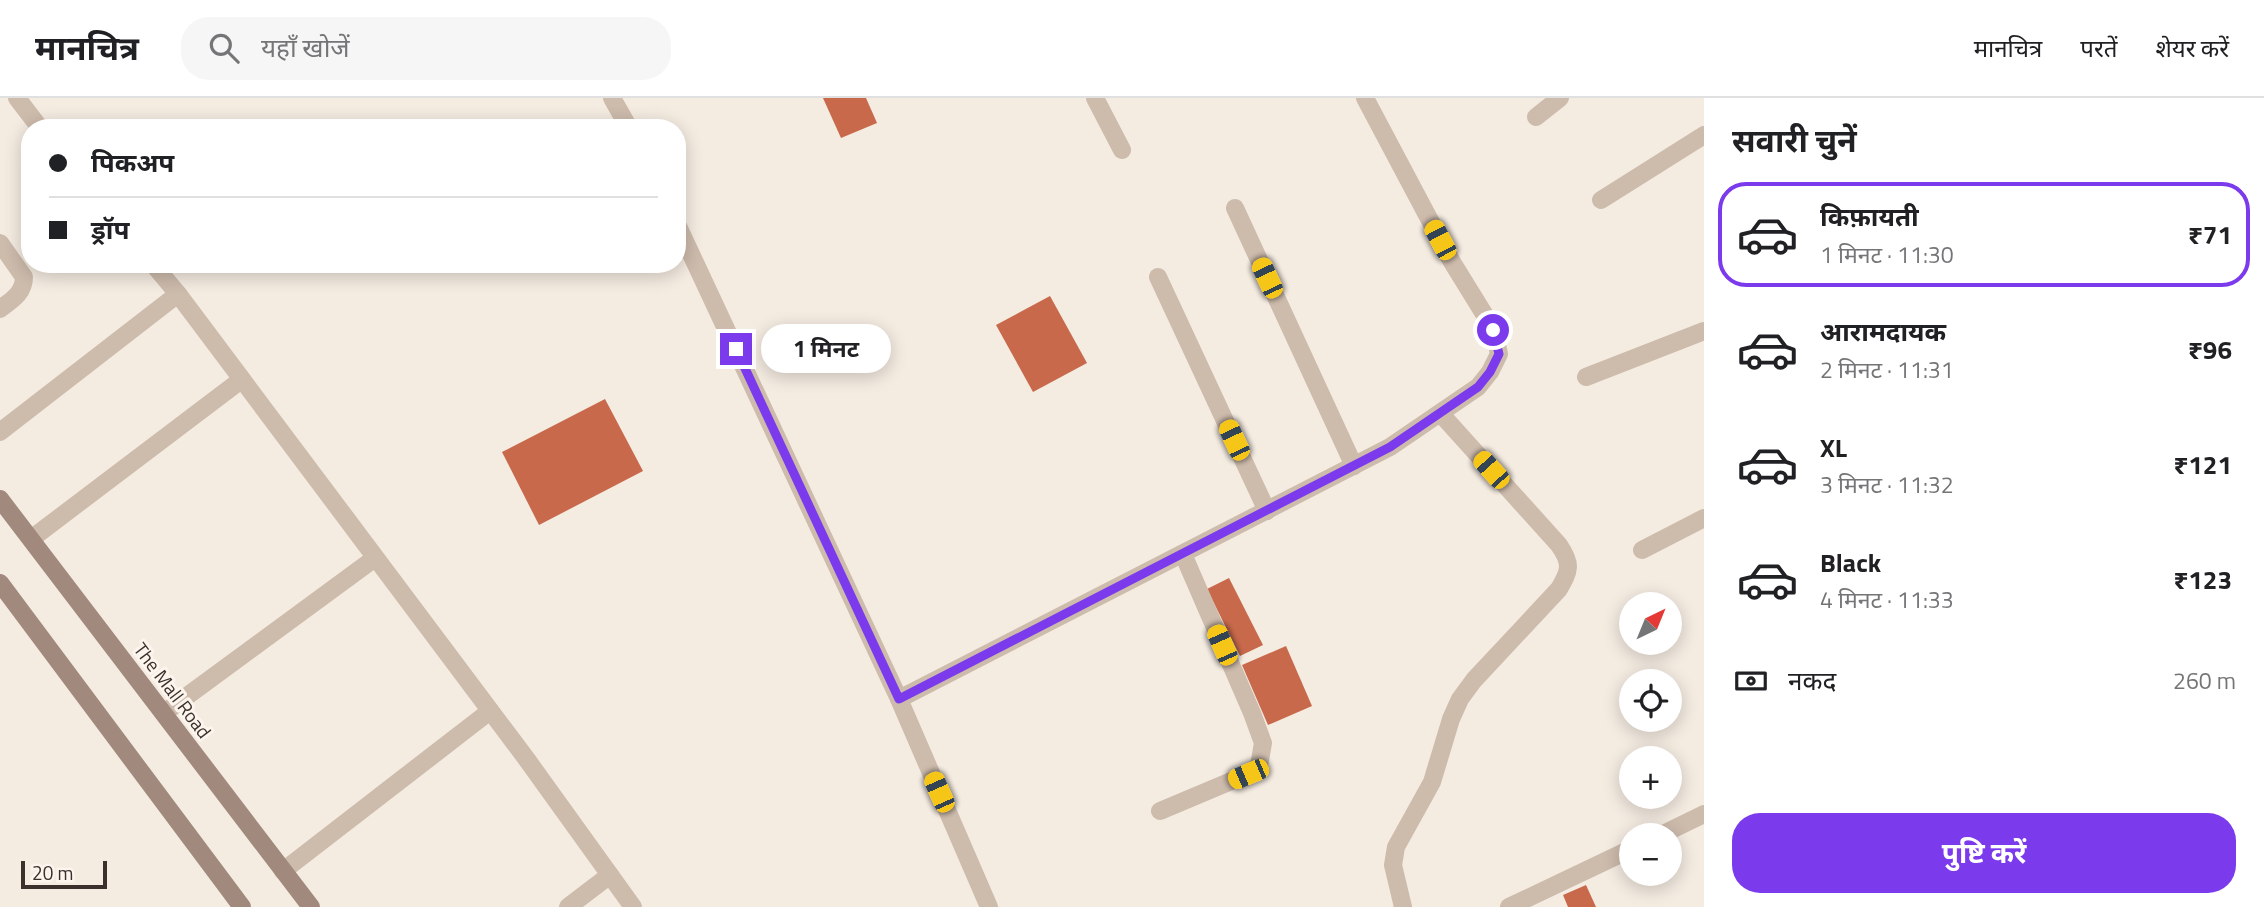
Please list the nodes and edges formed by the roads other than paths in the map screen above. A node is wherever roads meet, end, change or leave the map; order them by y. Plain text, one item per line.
1 (17, 98) edge
2 (612, 98) edge
3 (1095, 98) edge
4 (1365, 98) edge
5 (1560, 98) edge
6 (1536, 117) dead end
7 (33, 119) edge
8 (624, 119) edge
9 (1704, 135) edge
10 (1122, 150) dead end
11 (1601, 200) dead end
12 (1235, 208) dead end
13 (0, 243) edge
14 (686, 243) edge
15 (21, 273) edge
16 (21, 273) edge
17 (160, 273) edge
18 (1158, 277) dead end
19 (178, 294) junction
20 (0, 309) edge
21 (1704, 331) edge
22 (1586, 377) dead end
23 (241, 380) junction
24 (1441, 414) junction
25 (0, 432) edge
26 (1354, 466) junction
27 (0, 499) edge
28 (1267, 511) junction
29 (1704, 518) edge
30 (31, 539) junction
31 (1642, 550) dead end
32 (1183, 554) junction
33 (375, 558) junction
34 (0, 583) edge
35 (899, 699) junction
36 (490, 710) junction
37 (164, 713) junction
38 (1160, 811) dead end
39 (1704, 814) edge
40 (1682, 825) edge
41 (1619, 855) edge
42 (283, 871) junction
43 (610, 875) junction
44 (242, 907) edge
45 (311, 907) edge
46 (568, 907) edge
47 (634, 907) edge
48 (989, 907) edge
49 (1403, 907) edge
50 (1509, 907) edge

1 - 7 street
2 - 8 street
3 - 10 street
4 - 24 street
5 - 6 street
9 - 11 street
12 - 26 street
13 - 16 street
14 - 35 street
15 - 20 street
17 - 19 street
18 - 28 street
19 - 23 street
19 - 25 street
21 - 22 street
23 - 30 street
23 - 33 street
24 - 26 street
24 - 49 street
26 - 28 street
27 - 30 main road, The Mall Road
28 - 32 street
29 - 31 street
30 - 37 main road, The Mall Road
32 - 35 street
32 - 38 street
33 - 36 street
33 - 37 street
34 - 44 main road
35 - 48 street
36 - 42 street
36 - 43 street
37 - 42 main road, The Mall Road
39 - 40 street
41 - 50 street
42 - 45 main road, The Mall Road
43 - 46 street
43 - 47 street

